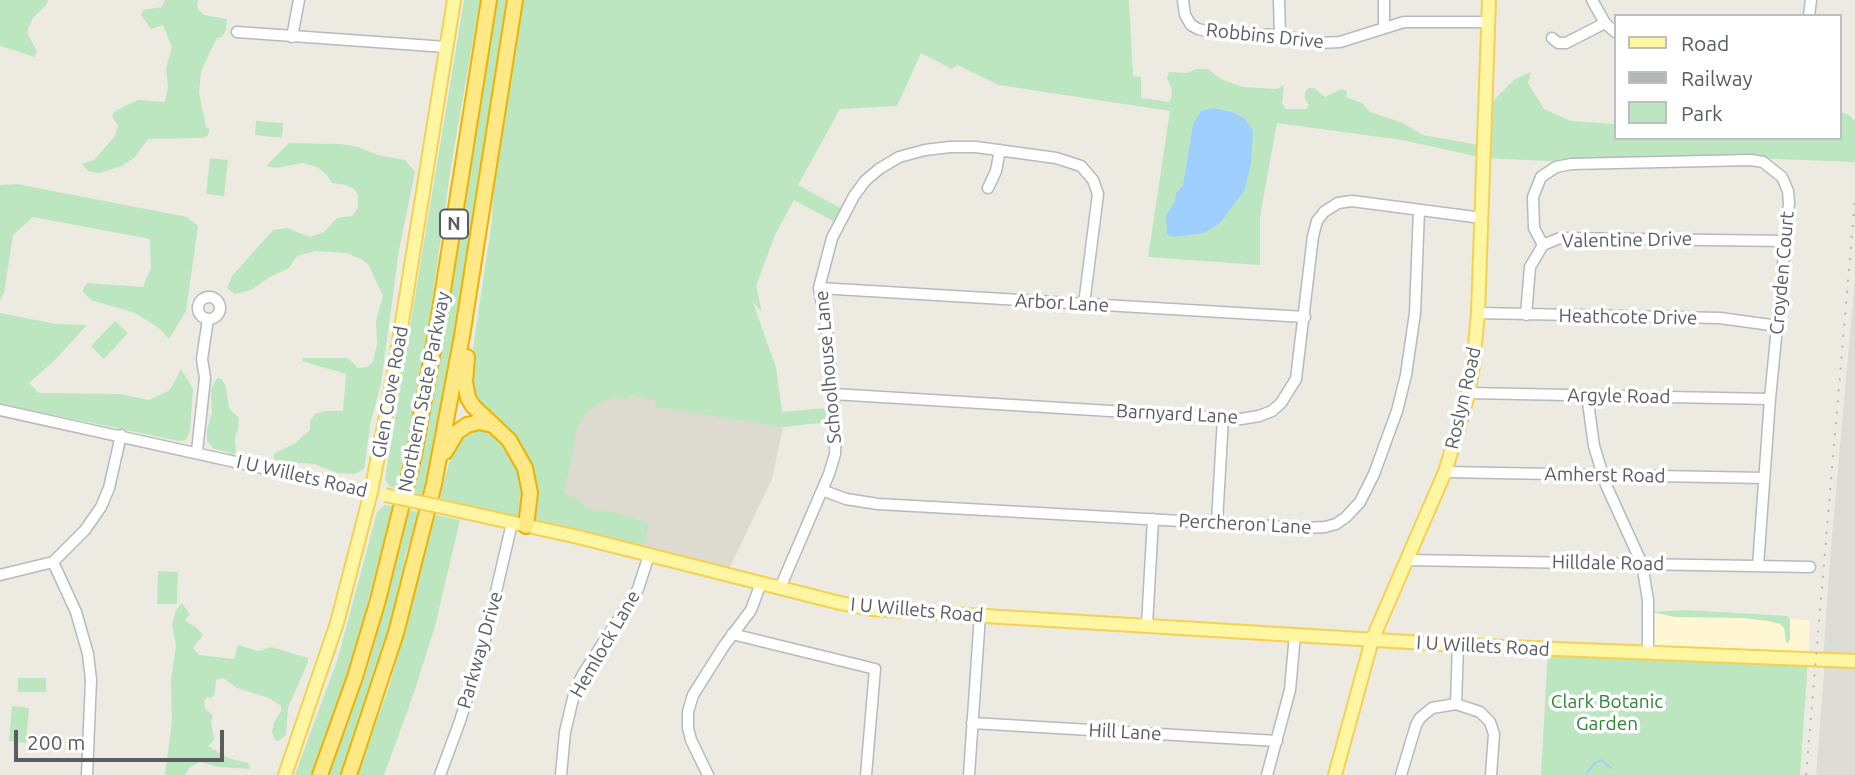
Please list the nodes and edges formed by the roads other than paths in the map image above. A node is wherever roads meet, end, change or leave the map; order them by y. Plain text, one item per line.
1 (299, 0) edge
2 (454, 0) edge
3 (489, 0) edge
4 (515, 0) edge
5 (1183, 0) edge
6 (1279, 0) edge
7 (1384, 0) edge
8 (1489, 0) edge
9 (1592, 0) edge
10 (1489, 22) junction
11 (1605, 23) junction
12 (1384, 28) junction
13 (1614, 31) edge
14 (237, 32) dead end
15 (1280, 34) junction
16 (292, 37) junction
17 (1552, 38) dead end
18 (446, 47) junction
19 (1000, 150) junction
20 (988, 188) dead end
21 (1419, 210) junction
22 (1482, 218) junction
23 (1786, 241) junction
24 (1543, 245) junction
25 (819, 288) junction
26 (1084, 304) junction
27 (466, 310) junction
28 (1478, 313) junction
29 (1527, 315) junction
30 (1305, 317) junction
31 (208, 319) dead end
32 (1778, 326) junction
33 (1468, 393) junction
34 (833, 394) junction
35 (1587, 395) junction
36 (1770, 399) junction
37 (0, 410) edge
38 (1223, 417) junction
39 (495, 426) junction
40 (121, 435) junction
41 (197, 452) junction
42 (439, 463) junction
43 (1445, 472) junction
44 (1603, 475) junction
45 (1764, 478) junction
46 (822, 491) junction
47 (371, 492) junction
48 (1153, 519) junction
49 (1217, 523) junction
50 (519, 524) junction
51 (649, 555) junction
52 (1406, 559) junction
53 (53, 562) junction
54 (1642, 564) junction
55 (1758, 566) junction
56 (1810, 567) dead end
57 (0, 575) edge
58 (761, 583) junction
59 (780, 588) junction
60 (980, 615) junction
61 (1147, 625) junction
62 (732, 634) junction
63 (1295, 634) junction
64 (1372, 640) junction
65 (1458, 645) junction
66 (1648, 653) junction
67 (1855, 661) edge
68 (1455, 705) junction
69 (972, 723) junction
70 (1277, 741) junction
71 (87, 775) edge
72 (285, 775) edge
73 (320, 775) edge
74 (349, 775) edge
75 (440, 775) edge
76 (561, 775) edge
77 (708, 775) edge
78 (866, 775) edge
79 (969, 775) edge
80 (1267, 775) edge
81 (1335, 775) edge
82 (1401, 775) edge
83 (1491, 775) edge

1 - 16 street
2 - 18 main road, Glen Cove Road
3 - 73 highway, Northern State Parkway / N
4 - 27 highway, Northern State Parkway / N
5 - 15 street, Robbins Drive
6 - 15 street
7 - 12 street
8 - 10 main road, Roslyn Road
9 - 11 street
10 - 12 street, Robbins Drive
10 - 22 main road, Roslyn Road
11 - 13 street
11 - 17 street
12 - 15 street, Robbins Drive
14 - 16 street
16 - 18 street
18 - 47 main road, Glen Cove Road
19 - 20 street
19 - 25 street, Schoolhouse Lane
19 - 26 street, Schoolhouse Lane
21 - 22 street, Barnyard Lane
21 - 30 street, Barnyard Lane
21 - 49 street, Percheron Lane
22 - 28 main road, Roslyn Road
23 - 24 street, Valentine Drive
23 - 24 street, Croyden Court
23 - 32 street, Croyden Court
24 - 29 street, Valentine Drive
25 - 26 street, Arbor Lane
25 - 34 street, Schoolhouse Lane
26 - 30 street, Arbor Lane
27 - 39 highway
27 - 42 highway, Northern State Parkway / N
28 - 29 street, Heathcote Drive
28 - 33 main road, Roslyn Road
29 - 32 street, Heathcote Drive
30 - 38 street, Barnyard Lane
31 - 41 street
32 - 36 street, Croyden Court
33 - 35 street, Argyle Road
33 - 43 main road, Roslyn Road
34 - 38 street, Barnyard Lane
34 - 46 street, Schoolhouse Lane
35 - 36 street, Argyle Road
35 - 44 street
36 - 45 street, Croyden Court
37 - 40 street, I U Willets Road
38 - 49 street
39 - 42 highway
39 - 50 highway
40 - 41 street, I U Willets Road
40 - 53 street
41 - 47 street, I U Willets Road
42 - 74 highway, Northern State Parkway / N
43 - 44 street, Amherst Road
43 - 52 main road, Roslyn Road
44 - 45 street, Amherst Road
44 - 54 street
45 - 55 street, Croyden Court
46 - 48 street, Percheron Lane
46 - 59 street, Schoolhouse Lane
47 - 50 main road, I U Willets Road, bridge
47 - 72 main road, Glen Cove Road
48 - 49 street, Percheron Lane
48 - 61 street
50 - 51 main road, I U Willets Road
50 - 75 street, Parkway Drive
51 - 58 main road, I U Willets Road
51 - 76 street, Hemlock Lane
52 - 54 street, Hilldale Road
52 - 64 main road, Roslyn Road
53 - 57 street
53 - 71 street
54 - 55 street, Hilldale Road
54 - 66 street
55 - 56 street, Hilldale Road
58 - 59 main road, I U Willets Road
58 - 62 street
59 - 60 main road, I U Willets Road
60 - 61 main road, I U Willets Road
60 - 69 street
61 - 63 main road, I U Willets Road
62 - 77 street
62 - 78 street
63 - 64 main road, I U Willets Road
63 - 70 street
64 - 65 main road, I U Willets Road
64 - 81 main road, Roslyn Road
65 - 66 main road, I U Willets Road
65 - 68 street
66 - 67 main road, I U Willets Road
68 - 82 street
68 - 83 street
69 - 70 street, Hill Lane
69 - 79 street
70 - 80 street

